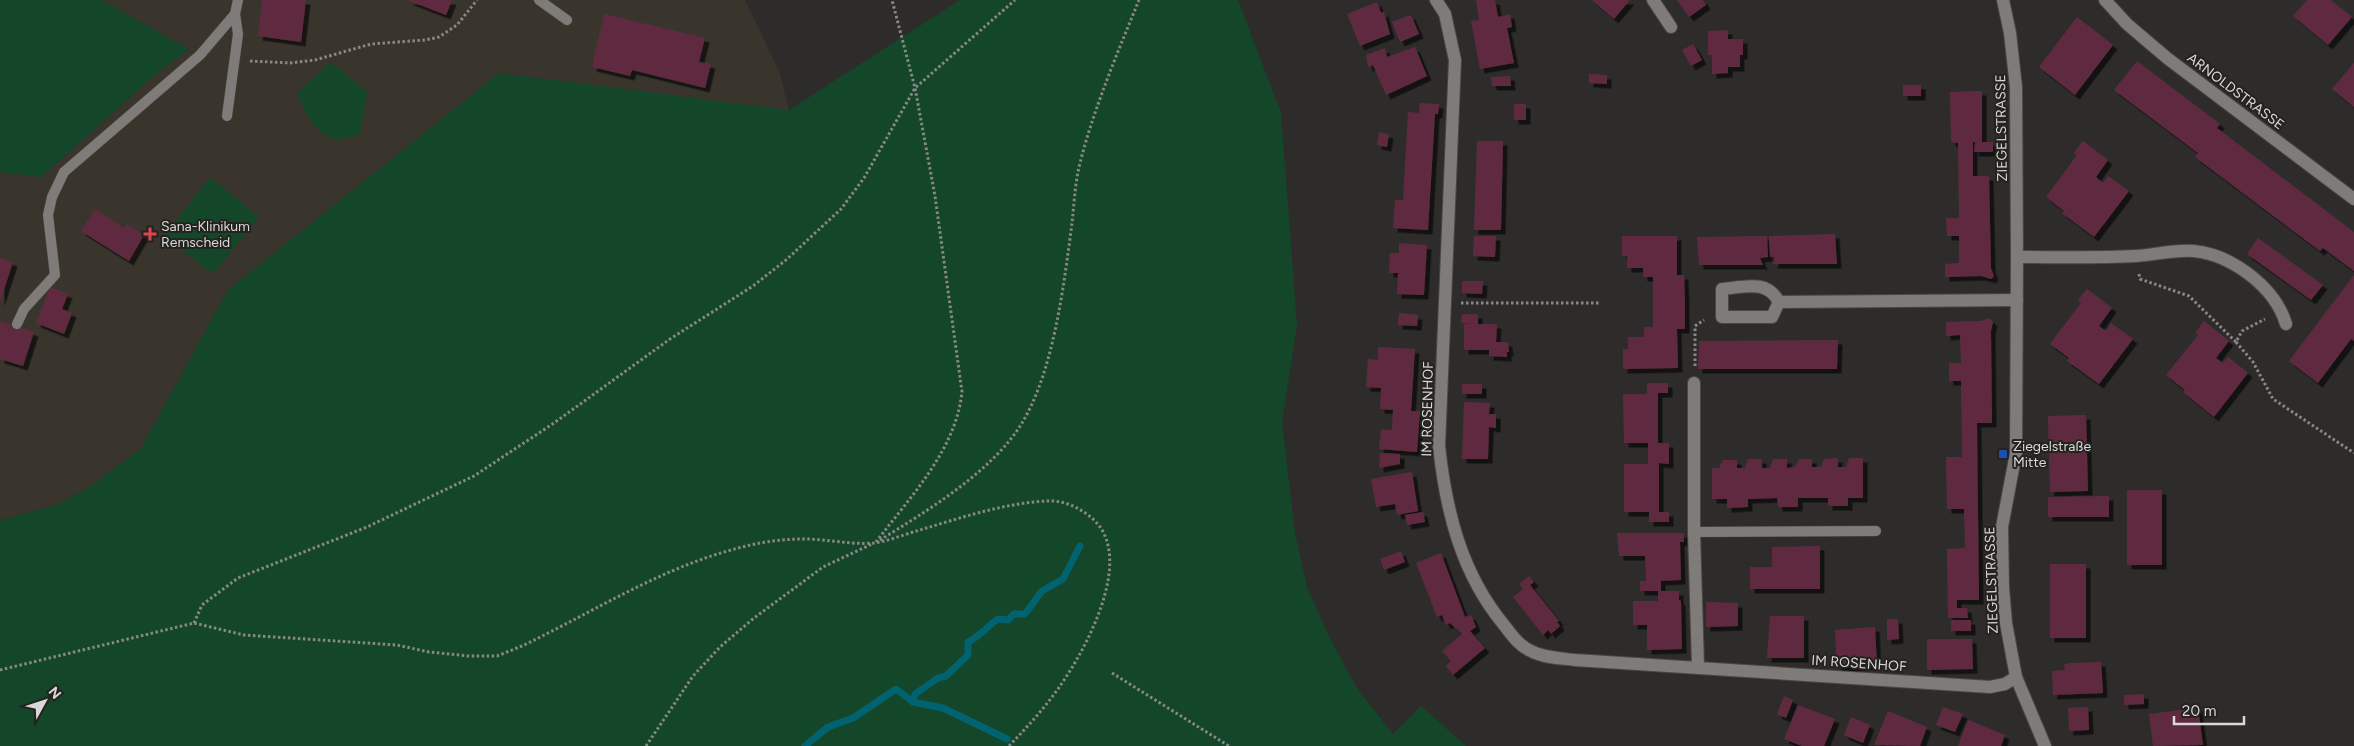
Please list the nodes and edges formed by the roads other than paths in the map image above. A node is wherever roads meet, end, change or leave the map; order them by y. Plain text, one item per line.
1 (238, 0) edge
2 (539, 0) edge
3 (1436, 0) edge
4 (1653, 0) edge
5 (2003, 0) edge
6 (2104, 0) edge
7 (235, 14) junction
8 (567, 20) dead end
9 (1671, 27) dead end
10 (227, 116) dead end
11 (2354, 200) edge
12 (2017, 257) junction
13 (2016, 300) junction
14 (1780, 302) junction
15 (2284, 317) road end
16 (17, 324) dead end
17 (1694, 383) dead end
18 (1876, 531) dead end
19 (1694, 532) junction
20 (1698, 666) junction
21 (2016, 677) junction
22 (2045, 746) edge

1 - 7 lane
2 - 8 lane
3 - 20 street, IM ROSENHOF
4 - 9 street
5 - 12 street, ZIEGELSTRASSE
6 - 11 street, ARNOLDSTRASSE
7 - 10 lane
7 - 16 lane
12 - 13 street, ZIEGELSTRASSE
12 - 15 street
13 - 14 street
13 - 21 street, ZIEGELSTRASSE
14 - 14 street
17 - 19 street
18 - 19 lane
19 - 20 street
20 - 21 street, IM ROSENHOF
21 - 22 street, ZIEGELSTRASSE

